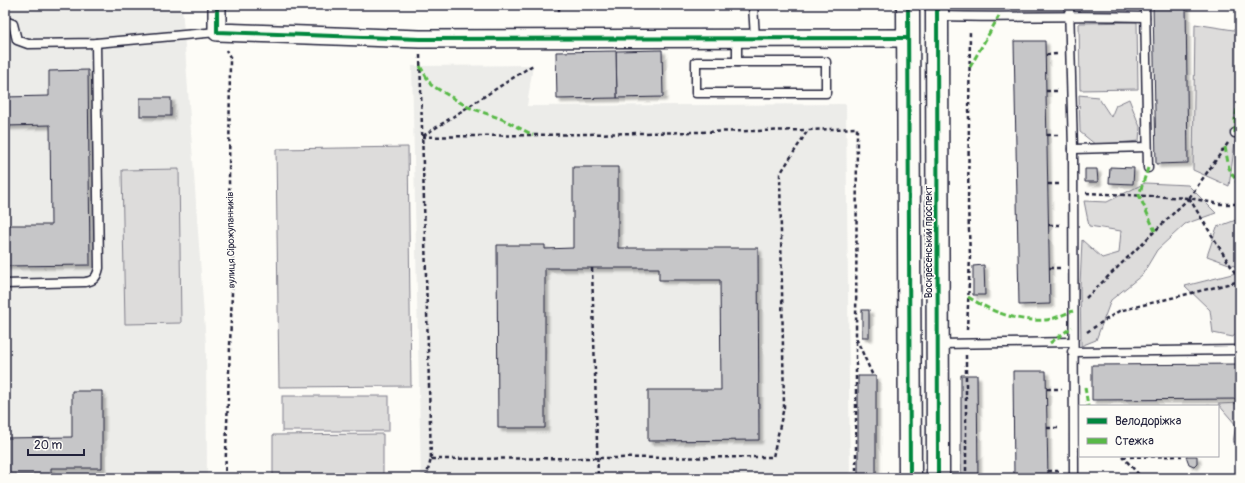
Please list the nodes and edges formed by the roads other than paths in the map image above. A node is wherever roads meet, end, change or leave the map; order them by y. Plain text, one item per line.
1 (217, 5) edge
2 (753, 5) edge
3 (908, 5) edge
4 (1069, 5) edge
5 (1145, 5) edge
6 (937, 10) edge
7 (1068, 15) junction
8 (1145, 17) junction
9 (5, 21) edge
10 (217, 32) junction
11 (737, 38) junction
12 (755, 38) junction
13 (908, 38) junction
14 (96, 43) junction
15 (737, 62) junction
16 (1147, 147) junction
17 (1073, 149) junction
18 (1148, 168) dead end
19 (5, 284) edge
20 (1072, 342) junction
21 (937, 344) junction
22 (1240, 350) edge
23 (1072, 352) junction
24 (910, 478) edge
25 (938, 478) edge
26 (1074, 478) edge

1 - 10 street
2 - 12 lane
3 - 13 main road, Воскресенський проспект
4 - 7 lane
5 - 8 lane
6 - 7 lane
6 - 21 main road, Воскресенський проспект
7 - 8 lane
7 - 17 lane
8 - 16 lane
9 - 14 lane
10 - 11 street
10 - 14 lane
11 - 12 street
11 - 15 lane
12 - 13 street
13 - 24 main road, Воскресенський проспект
14 - 19 lane
15 - 15 lane
16 - 17 lane
16 - 18 lane
17 - 20 lane
20 - 21 lane
20 - 23 lane
21 - 25 main road, Воскресенський проспект
22 - 23 lane
23 - 26 lane

